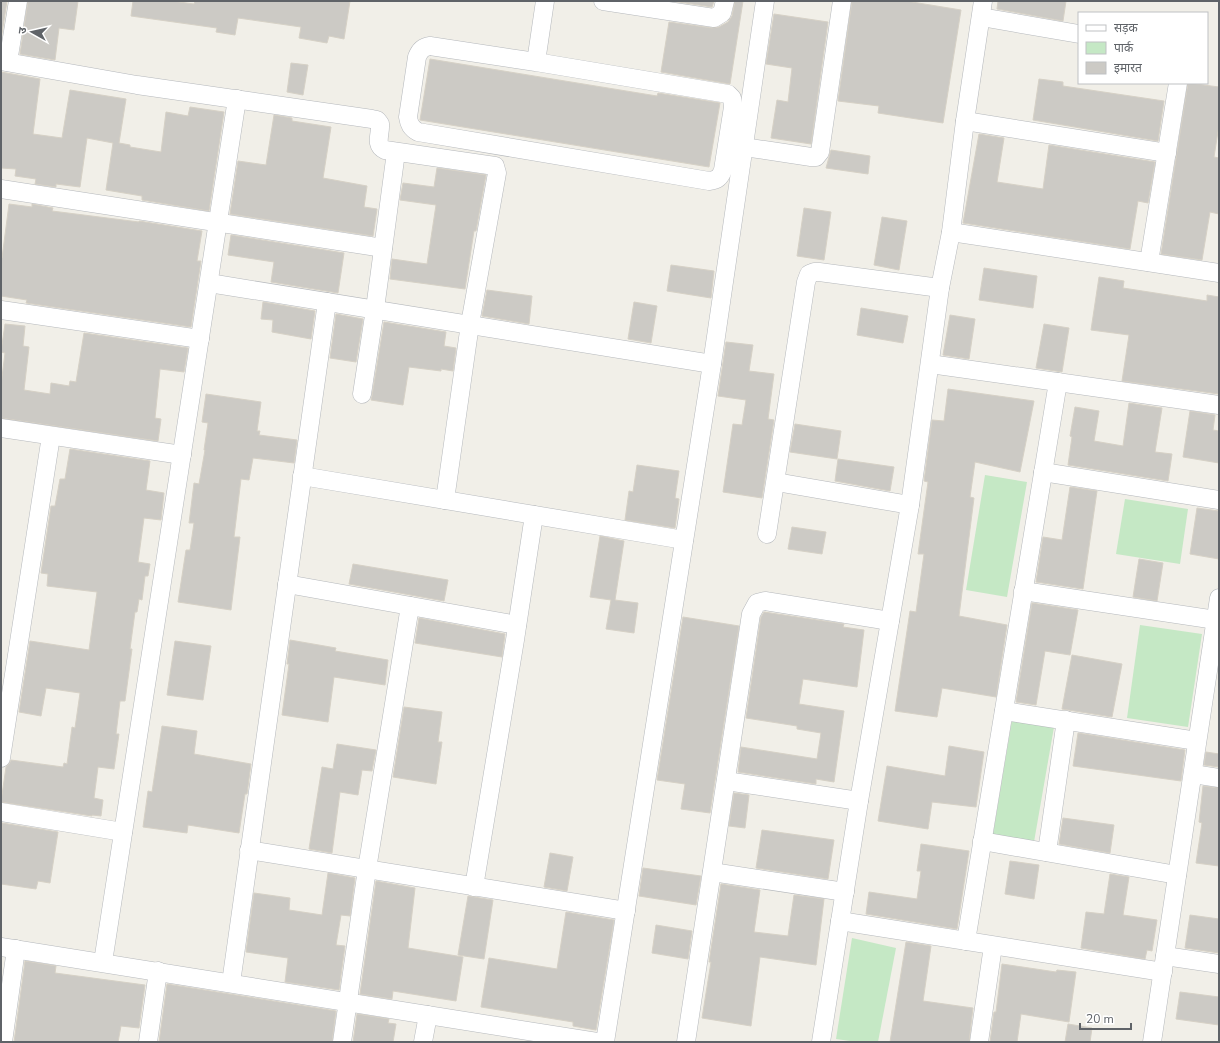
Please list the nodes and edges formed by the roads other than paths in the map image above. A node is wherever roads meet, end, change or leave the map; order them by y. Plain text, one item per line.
1 (18, 1) edge
2 (545, 1) edge
3 (603, 1) edge
4 (725, 1) edge
5 (765, 1) edge
6 (842, 1) edge
7 (637, 4) edge
8 (982, 9) edge
9 (1078, 34) edge
10 (4, 61) edge
11 (536, 62) junction
12 (1178, 84) edge
13 (237, 99) junction
14 (965, 121) junction
15 (744, 147) junction
16 (396, 152) junction
17 (1167, 153) junction
18 (1, 189) edge
19 (218, 222) junction
20 (950, 232) junction
21 (383, 248) junction
22 (1148, 262) junction
23 (1219, 273) edge
24 (209, 283) junction
25 (940, 288) junction
26 (326, 302) junction
27 (375, 309) junction
28 (1, 310) edge
29 (470, 324) junction
30 (200, 339) junction
31 (712, 364) junction
32 (930, 364) junction
33 (1058, 382) junction
34 (362, 394) dead end
35 (1219, 405) edge
36 (1, 428) edge
37 (52, 436) junction
38 (182, 455) junction
39 (1043, 472) junction
40 (302, 476) junction
41 (776, 482) junction
42 (445, 500) junction
43 (1219, 500) edge
44 (910, 505) junction
45 (534, 515) junction
46 (767, 534) dead end
47 (684, 540) junction
48 (287, 584) junction
49 (1023, 591) junction
50 (1219, 598) edge
51 (410, 606) junction
52 (1216, 620) junction
53 (890, 621) junction
54 (517, 625) junction
55 (1215, 658) edge
56 (9, 659) edge
57 (1004, 711) junction
58 (1066, 720) junction
59 (1197, 741) junction
60 (1, 758) edge
61 (1193, 774) junction
62 (1219, 778) edge
63 (726, 781) junction
64 (859, 801) junction
65 (1, 812) edge
66 (123, 832) junction
67 (982, 841) junction
68 (250, 850) junction
69 (1047, 852) junction
70 (367, 869) junction
71 (712, 872) junction
72 (1177, 875) junction
73 (474, 887) junction
74 (845, 892) junction
75 (626, 911) junction
76 (840, 921) junction
77 (966, 941) junction
78 (993, 946) junction
79 (9, 948) edge
80 (103, 962) junction
81 (1164, 964) junction
82 (1219, 964) edge
83 (158, 971) junction
84 (231, 983) junction
85 (348, 1002) junction
86 (428, 1015) junction
87 (3, 1042) edge
88 (148, 1042) edge
89 (342, 1042) edge
90 (424, 1042) edge
91 (597, 1042) edge
92 (605, 1042) edge
93 (686, 1042) edge
94 (821, 1042) edge
95 (979, 1042) edge
96 (1152, 1042) edge

1 - 10 street
2 - 11 street
3 - 7 street
4 - 7 street
5 - 15 street
6 - 15 street
8 - 9 street
8 - 14 street
10 - 13 street
11 - 11 street
12 - 17 street
13 - 16 street
13 - 19 street
14 - 17 street
14 - 20 street
15 - 31 street
16 - 21 street
16 - 29 street
17 - 22 street
18 - 19 street
19 - 21 street
19 - 24 street
20 - 22 street
20 - 25 street
21 - 27 street
22 - 23 street
24 - 26 street
24 - 30 street
25 - 32 street
25 - 41 street
26 - 27 street
26 - 40 street
27 - 29 street
27 - 34 street
28 - 30 street
29 - 31 street
29 - 42 street
30 - 38 street
31 - 47 street
32 - 33 street
32 - 44 street
33 - 35 street
33 - 39 street
36 - 37 street
37 - 38 street
37 - 56 street
38 - 66 street
39 - 43 street
39 - 49 street
40 - 42 street
40 - 48 street
41 - 44 street
41 - 46 street
42 - 45 street
44 - 53 street
45 - 47 street
45 - 54 street
47 - 75 street
48 - 51 street
48 - 68 street
49 - 52 street
49 - 57 street
50 - 52 street
51 - 54 street
51 - 70 street
52 - 55 street
53 - 63 street
53 - 64 street
54 - 73 street
55 - 59 street
56 - 60 street
57 - 58 street
57 - 67 street
58 - 59 street
58 - 69 street
59 - 61 street
61 - 62 street
61 - 72 street
63 - 64 street
63 - 71 street
64 - 74 street
65 - 66 street
66 - 80 street
67 - 69 street
67 - 77 street
68 - 70 street
68 - 84 street
69 - 72 street
70 - 73 street
70 - 85 street
71 - 74 street
71 - 93 street
72 - 81 street
73 - 75 street
74 - 76 street
75 - 92 street
76 - 77 street
76 - 94 street
77 - 78 street
78 - 81 street
78 - 95 street
79 - 80 street
79 - 87 street
80 - 83 street
81 - 82 street
81 - 96 street
83 - 84 street
83 - 88 street
84 - 85 street
85 - 86 street
85 - 89 street
86 - 90 street
86 - 91 street

